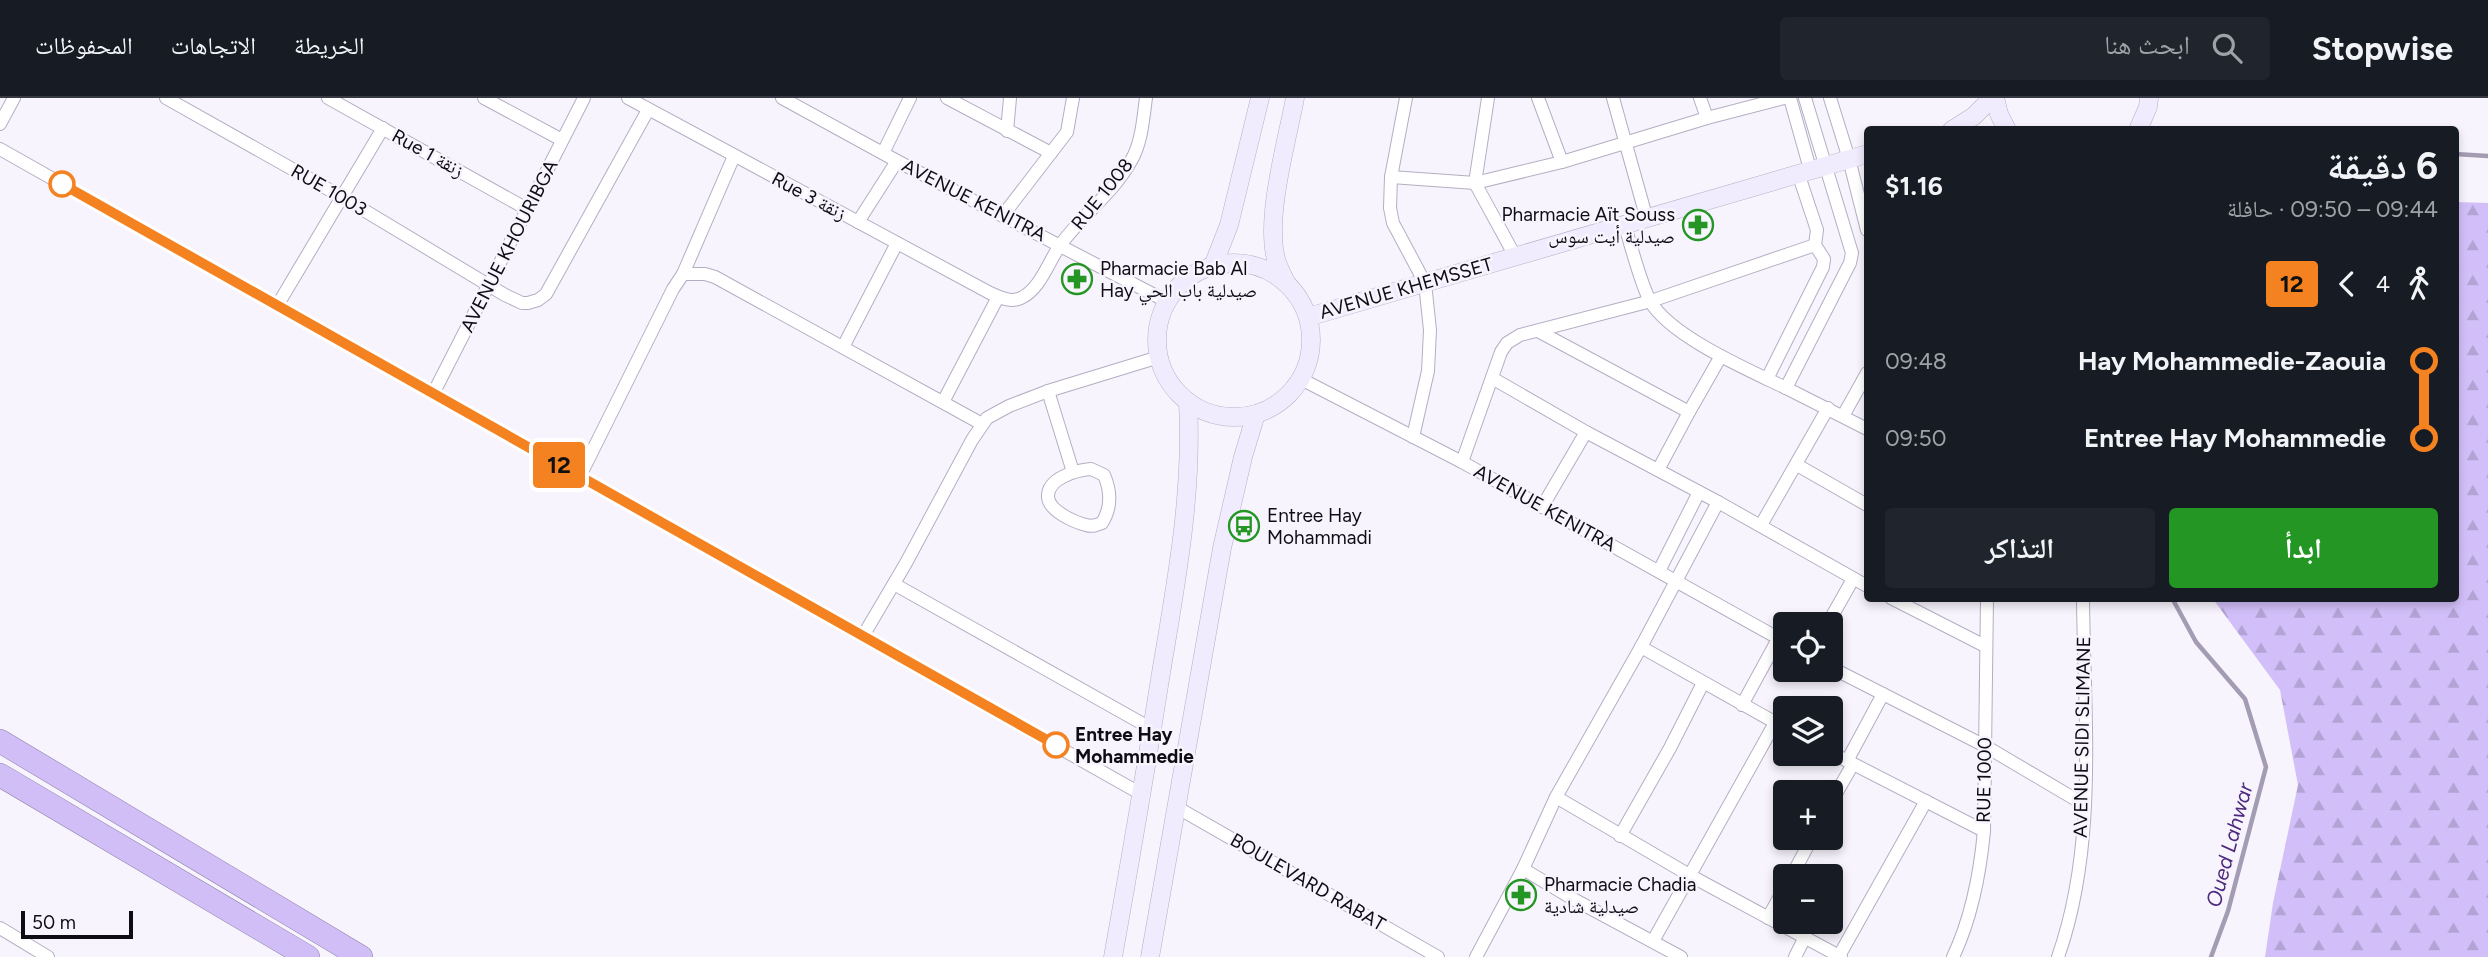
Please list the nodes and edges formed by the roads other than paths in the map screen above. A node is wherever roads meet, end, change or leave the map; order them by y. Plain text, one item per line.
1 (14, 98) edge
2 (166, 98) edge
3 (328, 98) edge
4 (484, 98) edge
5 (584, 98) edge
6 (628, 98) edge
7 (782, 98) edge
8 (910, 98) edge
9 (947, 98) edge
10 (1010, 98) edge
11 (1073, 98) edge
12 (1146, 98) edge
13 (1260, 98) edge
14 (1295, 98) edge
15 (1406, 98) edge
16 (1488, 98) edge
17 (1538, 98) edge
18 (1612, 98) edge
19 (1700, 98) edge
20 (1784, 98) edge
21 (1790, 98) edge
22 (1805, 98) edge
23 (1830, 98) edge
24 (1994, 98) edge
25 (2150, 100) edge
26 (345, 102) edge
27 (648, 110) junction
28 (1707, 118) junction
29 (0, 124) edge
30 (1959, 126) edge
31 (2005, 126) edge
32 (2140, 126) edge
33 (383, 128) junction
34 (1007, 131) junction
35 (562, 141) junction
36 (1625, 144) junction
37 (0, 149) edge
38 (883, 153) junction
39 (1051, 153) junction
40 (1864, 155) edge
41 (734, 156) junction
42 (1849, 159) junction
43 (897, 161) junction
44 (1562, 162) junction
45 (1811, 169) junction
46 (1391, 177) junction
47 (1475, 183) junction
48 (342, 197) junction
49 (527, 209) junction
50 (1004, 214) junction
51 (1646, 216) junction
52 (1864, 218) edge
53 (858, 222) junction
54 (1624, 223) junction
55 (897, 243) junction
56 (1060, 245) junction
57 (1815, 245) junction
58 (1515, 256) junction
59 (1213, 266) junction
60 (683, 274) junction
61 (1426, 283) junction
62 (1287, 284) junction
63 (489, 286) junction
64 (994, 295) junction
65 (1166, 301) junction
66 (1651, 301) junction
67 (278, 306) junction
68 (1308, 317) junction
69 (1538, 331) junction
70 (843, 347) junction
71 (1721, 356) junction
72 (1159, 357) junction
73 (1492, 378) junction
74 (1864, 378) edge
75 (1301, 379) junction
76 (1767, 379) junction
77 (1786, 388) junction
78 (1048, 391) junction
79 (433, 394) junction
80 (943, 402) junction
81 (1188, 402) junction
82 (1828, 408) junction
83 (1689, 412) junction
84 (1256, 414) junction
85 (1843, 416) junction
86 (982, 424) junction
87 (1864, 427) edge
88 (1586, 432) junction
89 (1413, 437) junction
90 (1462, 461) junction
91 (1797, 464) junction
92 (1658, 470) junction
93 (1073, 472) junction
94 (580, 477) junction
95 (1699, 492) junction
96 (1718, 502) junction
97 (1864, 503) edge
98 (1542, 508) junction
99 (1761, 525) junction
100 (1659, 571) junction
101 (1853, 579) junction
102 (1677, 580) junction
103 (894, 584) junction
104 (1864, 584) edge
105 (1899, 602) edge
106 (1987, 602) edge
107 (2083, 602) edge
108 (1835, 612) edge
109 (863, 636) junction
110 (1773, 636) edge
111 (1985, 646) junction
112 (1641, 647) junction
113 (1773, 655) edge
114 (1843, 674) edge
115 (1703, 683) junction
116 (1883, 694) junction
117 (1742, 705) junction
118 (1773, 722) edge
119 (1152, 729) junction
120 (1773, 738) edge
121 (0, 741) edge
122 (1985, 746) junction
123 (1843, 759) edge
124 (1850, 763) junction
125 (0, 775) edge
126 (1842, 780) edge
127 (1143, 795) junction
128 (1556, 797) junction
129 (1927, 802) junction
130 (2085, 806) junction
131 (1178, 808) junction
132 (1984, 831) junction
133 (1620, 836) junction
134 (1523, 869) junction
135 (1691, 876) junction
136 (1773, 909) edge
137 (1768, 918) junction
138 (0, 928) edge
139 (1805, 937) junction
140 (1653, 941) junction
141 (27, 952) edge
142 (1840, 956) edge
143 (48, 957) edge
144 (308, 957) edge
145 (361, 957) edge
146 (1113, 957) edge
147 (1150, 957) edge
148 (1438, 957) edge
149 (1476, 957) edge
150 (1681, 957) edge
151 (1795, 957) edge
152 (1953, 957) edge
153 (2058, 957) edge

1 - 29 street
2 - 48 street, RUE 1003
3 - 26 street, Rue 1 زنقة
4 - 35 street
5 - 35 street, AVENUE KHOURIBGA
6 - 27 street, Rue 3 زنقة
7 - 38 street, AVENUE KENITRA
8 - 38 street
9 - 34 street
10 - 34 street
11 - 39 street
12 - 56 street, RUE 1008
13 - 59 main road
14 - 62 main road
15 - 46 street
16 - 47 street
17 - 44 street
18 - 36 street
19 - 28 street
20 - 28 street
21 - 45 street
22 - 45 street
23 - 42 street
24 - 30 main road
24 - 31 main road
25 - 32 main road
26 - 33 street, Rue 1 زنقة
27 - 41 street, Rue 3 زنقة
27 - 63 street, RUE 1003
28 - 36 street
33 - 48 street
33 - 49 street, Rue 1 زنقة
34 - 39 street
35 - 49 street, AVENUE KHOURIBGA
36 - 44 street
36 - 51 street
37 - 67 street
38 - 43 street, AVENUE KENITRA
39 - 50 street
40 - 42 main road, AVENUE KHEMSSET
41 - 53 street, Rue 3 زنقة
41 - 60 street
42 - 45 main road, AVENUE KHEMSSET
42 - 52 street
43 - 50 street, AVENUE KENITRA
43 - 53 street
44 - 47 street
45 - 51 main road, AVENUE KHEMSSET
45 - 57 street
45 - 77 street
46 - 47 street
46 - 61 street
47 - 58 street
48 - 63 street, RUE 1003
48 - 67 street
49 - 63 street, AVENUE KHOURIBGA
50 - 56 street, AVENUE KENITRA
51 - 54 main road, AVENUE KHEMSSET
53 - 55 street, Rue 3 زنقة
54 - 58 main road, AVENUE KHEMSSET
54 - 66 street
55 - 64 street, Rue 3 زنقة
55 - 70 street
56 - 64 street, RUE 1008
56 - 65 street, AVENUE KENITRA
57 - 66 street
57 - 76 street
58 - 61 main road, AVENUE KHEMSSET
59 - 62 main road
59 - 65 main road
60 - 70 street
60 - 94 street
61 - 68 main road, AVENUE KHEMSSET
61 - 89 street
62 - 68 main road
63 - 79 street, AVENUE KHOURIBGA
64 - 80 street
65 - 72 main road
66 - 69 street
66 - 71 street
67 - 79 street
68 - 75 main road
69 - 73 street
69 - 83 street
70 - 80 street
71 - 76 street
71 - 83 street
72 - 78 street
72 - 81 main road
73 - 88 street
73 - 90 street
74 - 85 street
75 - 84 main road
75 - 89 street, AVENUE KENITRA
76 - 77 street
77 - 82 street
78 - 86 street
78 - 93 street
79 - 94 street
80 - 86 street
81 - 84 main road
81 - 119 main road
82 - 85 street
82 - 91 street
83 - 92 street
84 - 131 main road
85 - 87 street
86 - 103 street
88 - 92 street
88 - 98 street
89 - 90 street, AVENUE KENITRA
90 - 98 street, AVENUE KENITRA
91 - 97 street
91 - 99 street
92 - 95 street
93 - 93 street
94 - 109 street
95 - 96 street
95 - 100 street
96 - 99 street
96 - 102 street
98 - 100 street, AVENUE KENITRA
99 - 101 street
100 - 102 street, AVENUE KENITRA
101 - 104 street
101 - 108 street
102 - 110 street, AVENUE KENITRA
102 - 112 street
103 - 109 street
103 - 119 street
105 - 111 street
106 - 111 street, RUE 1000
107 - 130 street, AVENUE SIDI SLIMANE
109 - 127 street
111 - 122 street, RUE 1000
112 - 115 street
112 - 128 street
113 - 117 street
114 - 116 street
115 - 117 street
115 - 133 street
116 - 122 street
116 - 124 street
117 - 118 street
119 - 127 main road
120 - 135 street
121 - 145 highway
122 - 130 street
122 - 132 street, RUE 1000
123 - 124 street
124 - 126 street
124 - 129 street
125 - 144 highway
127 - 146 main road
128 - 133 street
128 - 134 street
129 - 132 street
129 - 142 street
130 - 153 street, AVENUE SIDI SLIMANE
131 - 147 main road
131 - 148 street, BOULEVARD RABAT
132 - 152 street, RUE 1000
133 - 135 street
134 - 140 street
134 - 149 street
135 - 137 street
135 - 140 street
136 - 137 street
137 - 139 street
138 - 141 street
139 - 142 street
139 - 151 street
140 - 150 street
141 - 143 street

